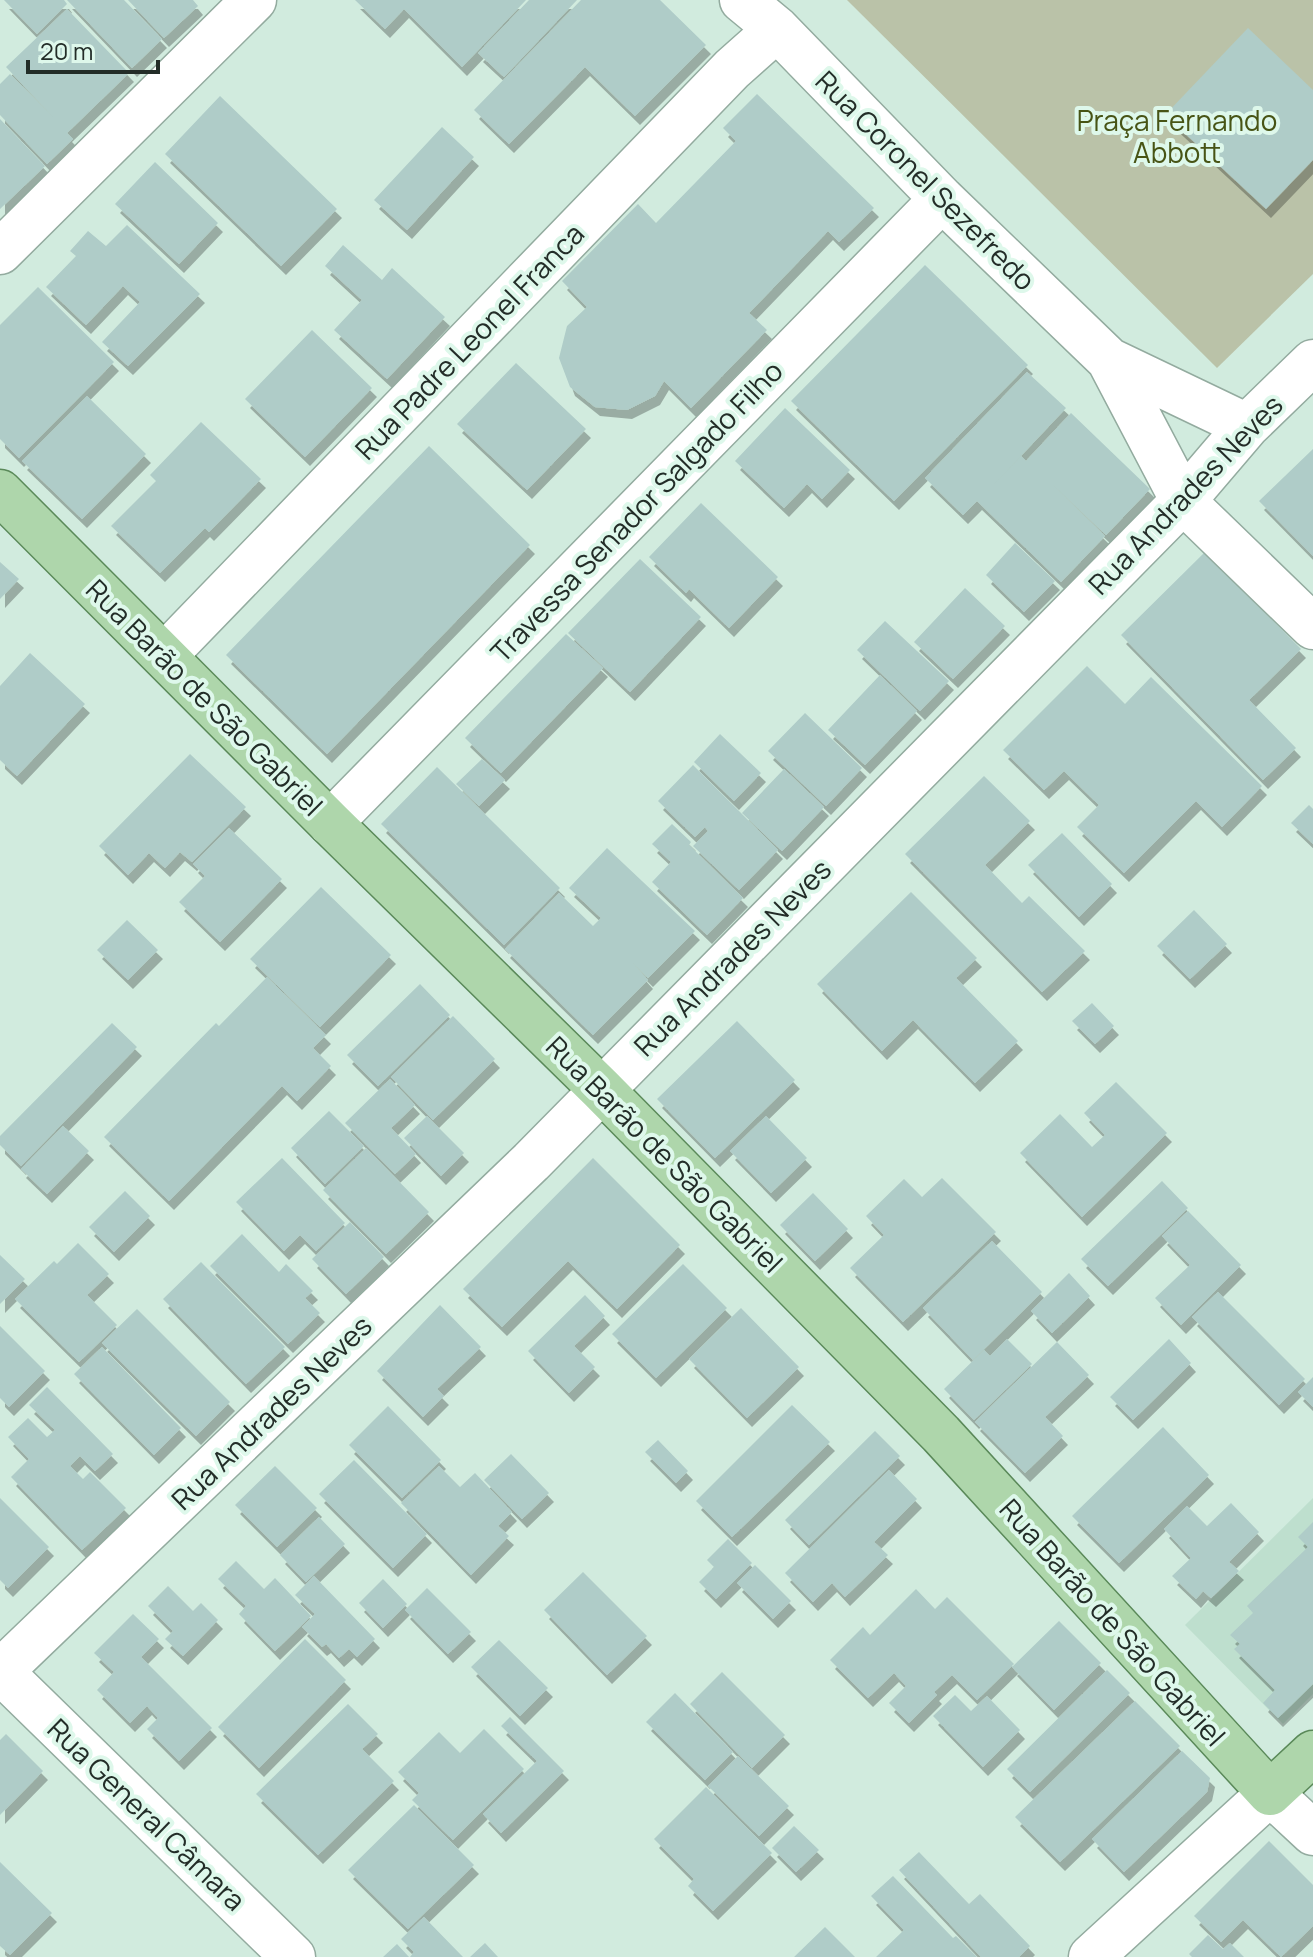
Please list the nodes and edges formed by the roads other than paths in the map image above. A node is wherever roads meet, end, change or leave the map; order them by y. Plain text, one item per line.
1 (254, 0) edge
2 (742, 0) edge
3 (777, 29) junction
4 (942, 199) junction
5 (0, 252) edge
6 (1109, 360) junction
7 (1313, 362) edge
8 (1247, 426) junction
9 (0, 492) edge
10 (1183, 501) junction
11 (1313, 627) edge
12 (165, 655) junction
13 (330, 823) junction
14 (601, 1089) junction
15 (0, 1672) edge
16 (1313, 1753) edge
17 (1270, 1793) junction
18 (1313, 1833) edge
19 (293, 1957) edge
20 (1091, 1957) edge

1 - 5 street
2 - 3 street, Rua Coronel Sezefredo
3 - 4 street, Rua Coronel Sezefredo
3 - 12 street, Rua Padre Leonel Franca
4 - 6 street, Rua Coronel Sezefredo
4 - 13 street, Travessa Senador Salgado Filho
6 - 8 street, Rua Coronel Sezefredo
6 - 10 street, Rua Coronel Sezefredo
7 - 8 street, Rua Andrades Neves
8 - 10 street, Rua Andrades Neves
9 - 12 main road, Rua Barão de São Gabriel
10 - 11 street, Rua Coronel Sezefredo
10 - 14 street, Rua Andrades Neves
12 - 13 main road, Rua Barão de São Gabriel
13 - 14 main road, Rua Barão de São Gabriel
14 - 15 street, Rua Andrades Neves
14 - 17 main road, Rua Barão de São Gabriel
15 - 19 street, Rua General Câmara
16 - 17 main road
17 - 18 street, Rua Barão de São Gabriel
17 - 20 street

